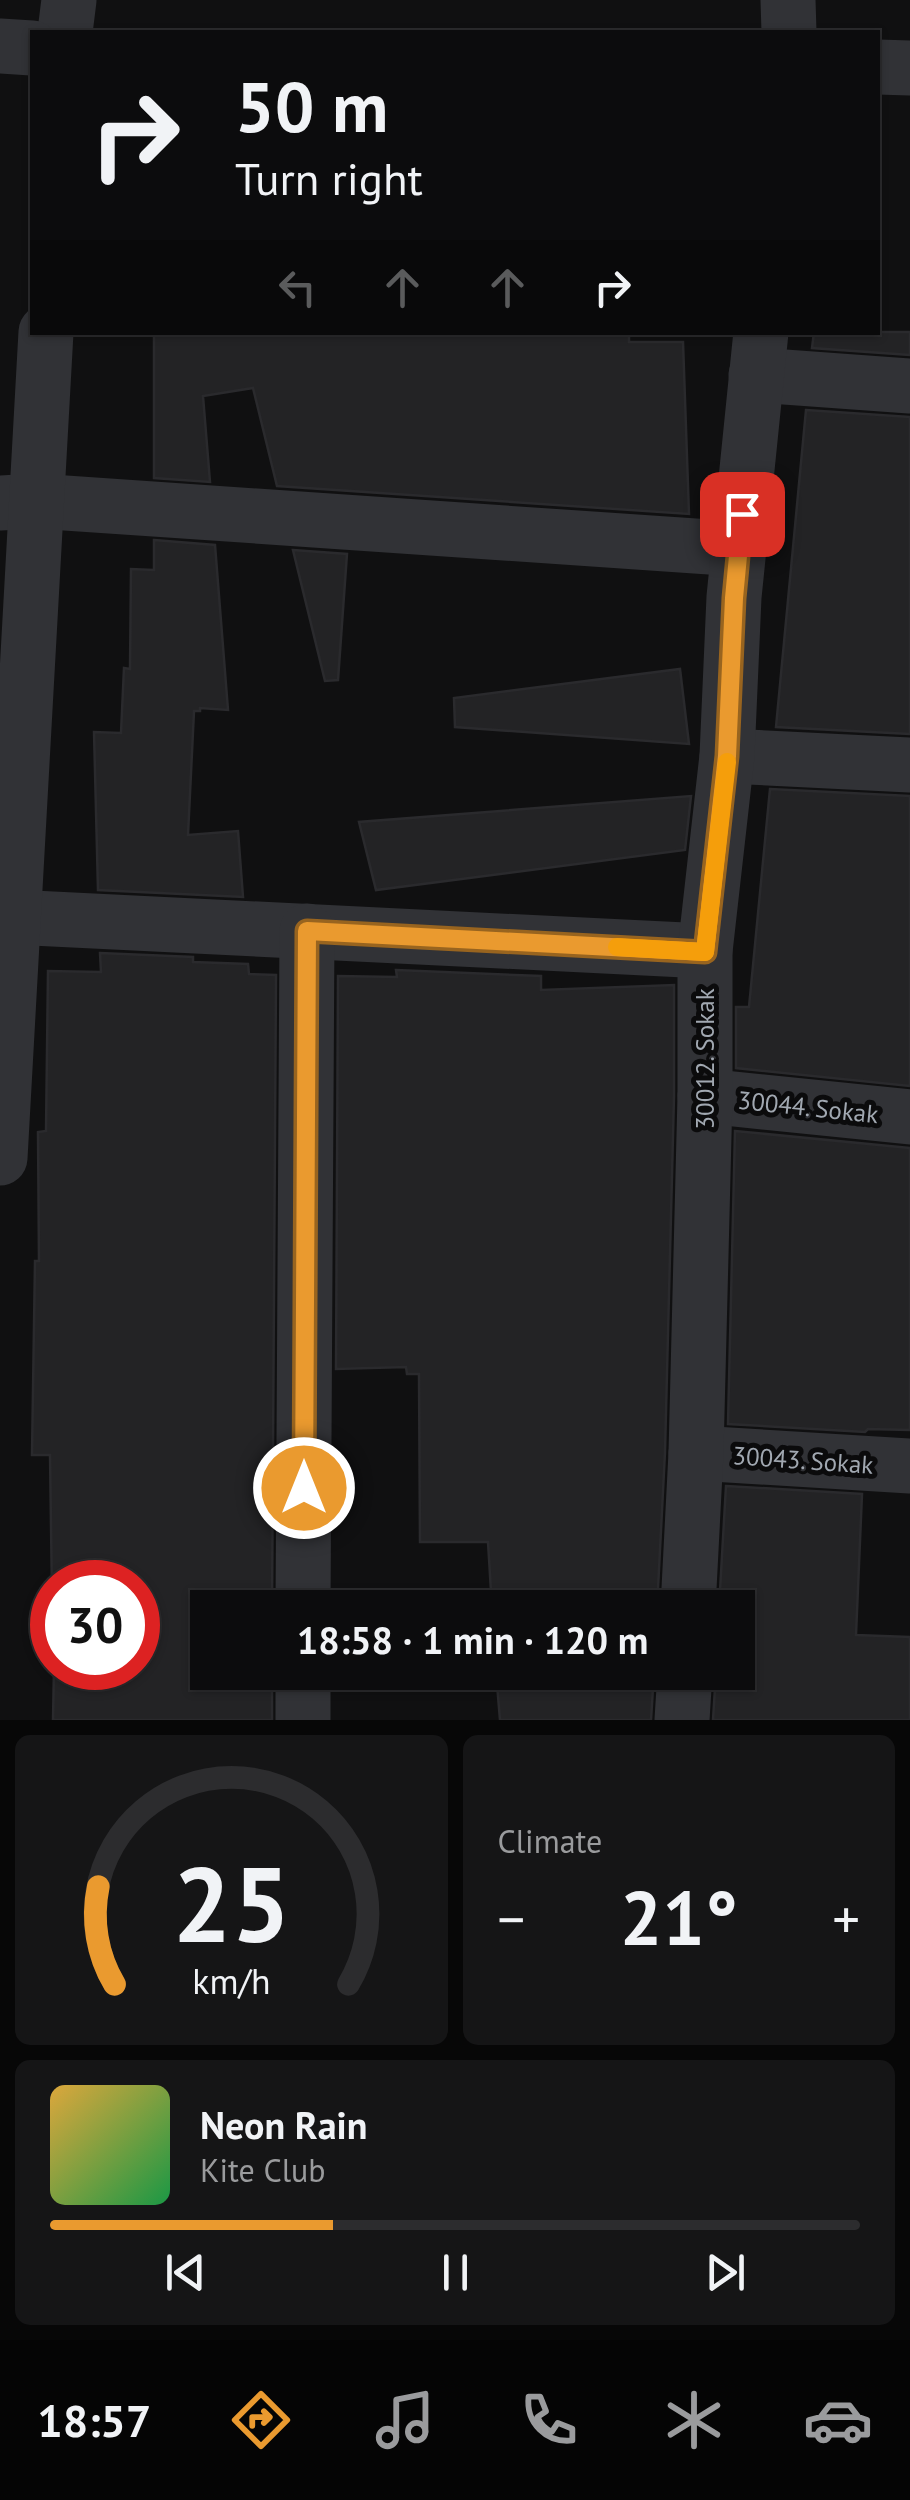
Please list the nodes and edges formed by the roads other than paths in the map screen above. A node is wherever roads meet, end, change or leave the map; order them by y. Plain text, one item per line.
1 (69, 0) edge
2 (788, 0) edge
3 (64, 30) edge
4 (789, 30) edge
5 (0, 46) edge
6 (30, 48) edge
7 (880, 67) edge
8 (910, 68) edge
9 (46, 335) edge
10 (759, 354) edge
11 (910, 386) edge
12 (18, 502) edge
13 (739, 549) junction
14 (727, 756) junction
15 (910, 765) edge
16 (12, 918) junction
17 (307, 931) junction
18 (705, 952) junction
19 (2, 1066) edge
20 (705, 1096) junction
21 (910, 1118) edge
22 (0, 1158) edge
23 (696, 1453) junction
24 (910, 1466) edge
25 (303, 1590) edge
26 (689, 1590) edge
27 (303, 1690) edge
28 (683, 1690) edge
29 (303, 1720) edge
30 (682, 1720) edge

1 - 3 street
2 - 4 street
5 - 6 street
7 - 8 street
9 - 12 street
10 - 11 street
10 - 13 street, 30012. Sokak
12 - 13 street
12 - 16 street
13 - 14 street, 30012. Sokak
14 - 15 street
14 - 18 street, 30012. Sokak
16 - 17 street
16 - 19 street
17 - 18 street
17 - 25 street
18 - 20 street, 30012. Sokak
19 - 22 street
20 - 21 street, 30044. Sokak
20 - 23 street, 30012. Sokak
23 - 24 street, 30043. Sokak
23 - 26 street, 30012. Sokak
27 - 29 street
28 - 30 street

